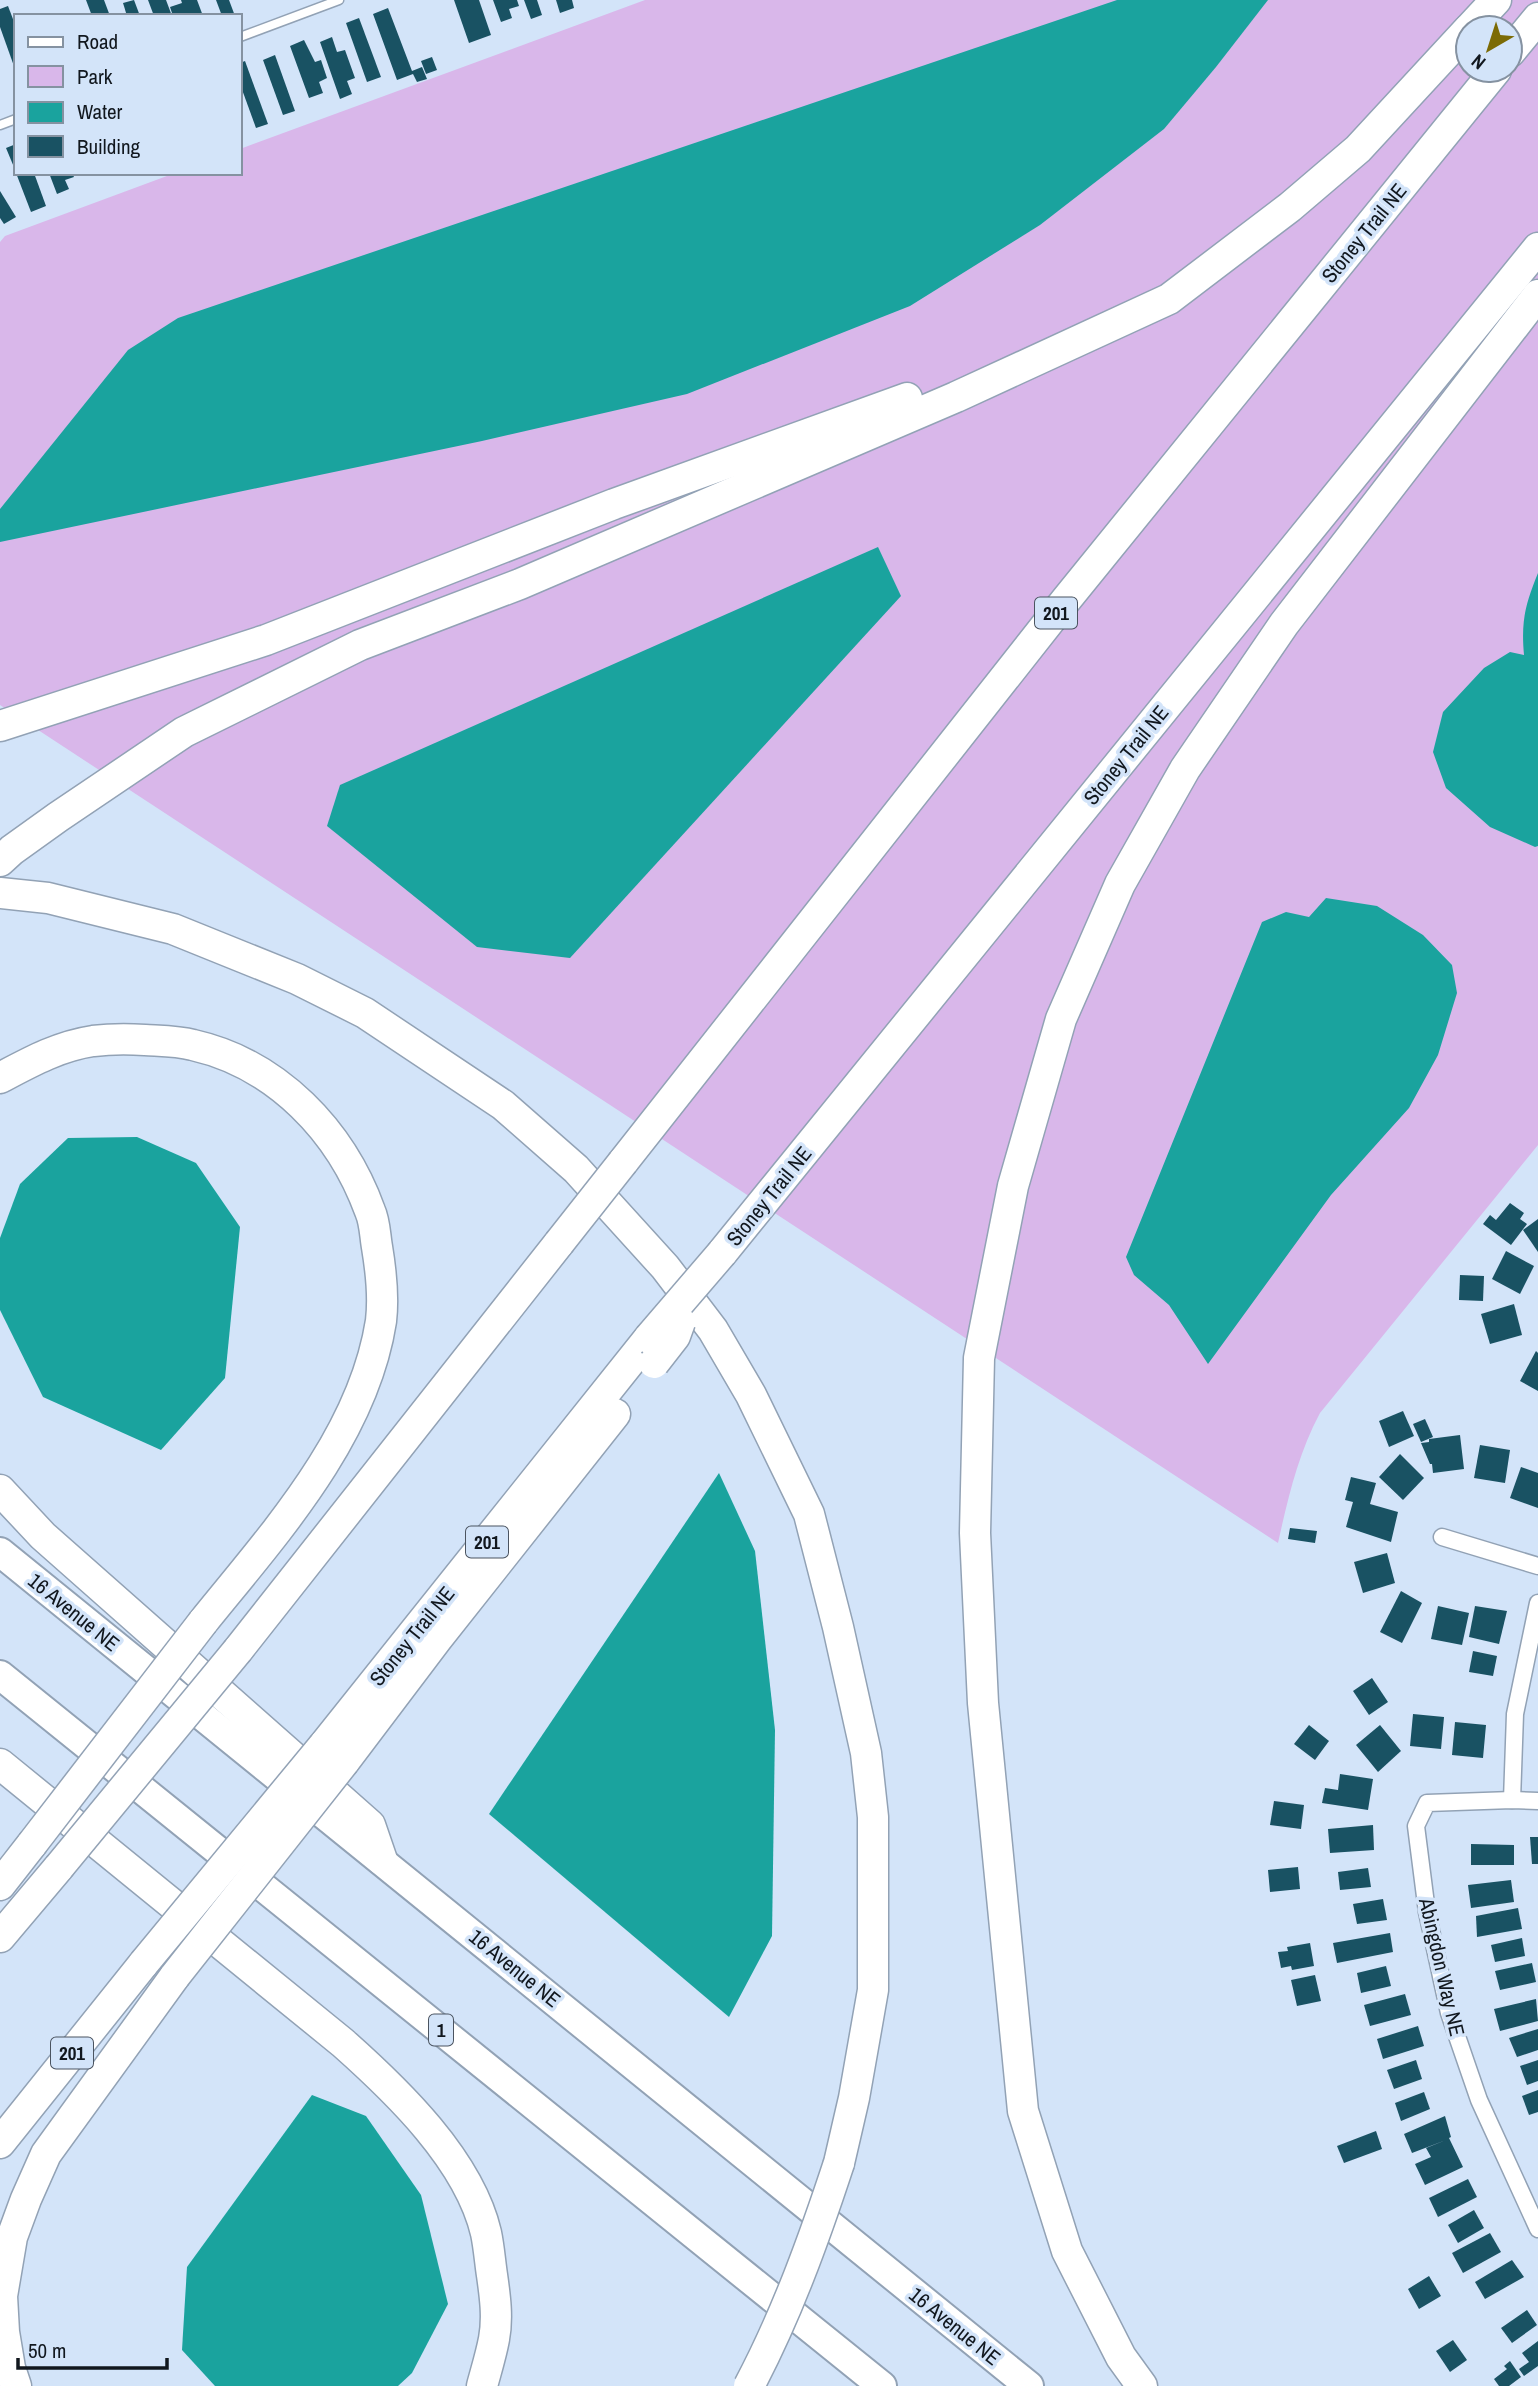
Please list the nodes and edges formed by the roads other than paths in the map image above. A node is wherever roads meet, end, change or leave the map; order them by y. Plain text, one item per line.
1 (1496, 0) edge
2 (335, 1) edge
3 (1483, 14) edge
4 (1538, 18) edge
5 (1524, 35) edge
6 (242, 36) edge
7 (1454, 45) edge
8 (1485, 84) edge
9 (1538, 248) edge
10 (1538, 295) edge
11 (956, 397) junction
12 (0, 726) edge
13 (6, 855) edge
14 (0, 893) edge
15 (0, 1078) edge
16 (0, 1490) edge
17 (1442, 1537) dead end
18 (0, 1552) edge
19 (1538, 1566) edge
20 (1538, 1603) edge
21 (0, 1675) edge
22 (334, 1753) junction
23 (0, 1764) edge
24 (1512, 1800) junction
25 (1538, 1801) edge
26 (382, 1860) junction
27 (0, 1885) edge
28 (0, 1937) edge
29 (0, 2143) edge
30 (1538, 2230) edge
31 (16, 2386) edge
32 (482, 2386) edge
33 (750, 2386) edge
34 (882, 2386) edge
35 (1029, 2386) edge
36 (1142, 2386) edge

1 - 3 highway
2 - 6 lane
4 - 5 highway
7 - 11 highway
8 - 28 highway, Stoney Trail NE / 201, bridge
9 - 22 highway, Stoney Trail NE / 201, bridge
10 - 36 highway
11 - 12 highway
11 - 13 highway
14 - 33 highway, bridge
15 - 27 highway, bridge
16 - 26 highway
17 - 19 street
18 - 26 highway, 16 Avenue NE
20 - 24 street
21 - 34 highway, 1
22 - 29 highway, Stoney Trail NE / 201, bridge
22 - 31 highway, bridge
23 - 32 highway
24 - 25 street, Abingdon Way NE
24 - 30 street, Abingdon Way NE
26 - 35 highway, 16 Avenue NE

